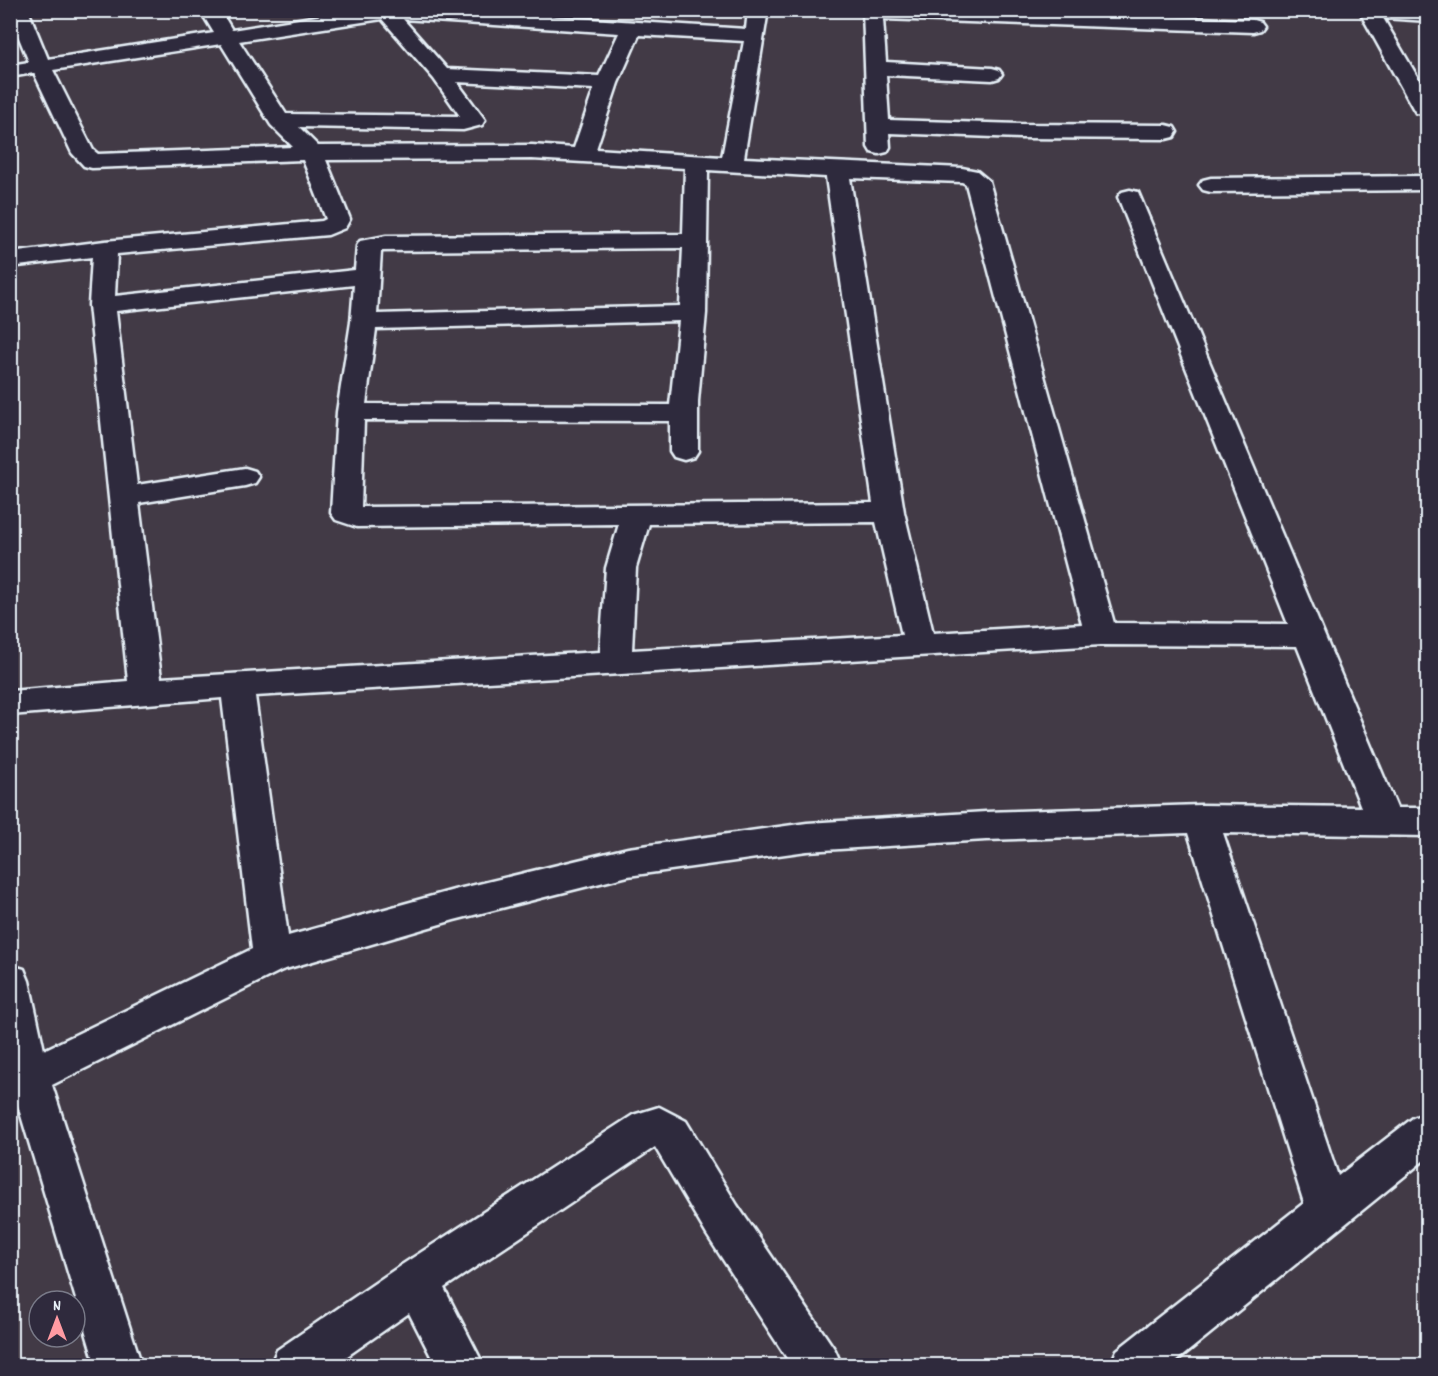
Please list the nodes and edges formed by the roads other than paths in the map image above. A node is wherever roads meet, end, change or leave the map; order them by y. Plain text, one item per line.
1 (18, 10) edge
2 (210, 10) edge
3 (758, 10) edge
4 (873, 12) edge
5 (387, 13) junction
6 (993, 14) edge
7 (1428, 15) edge
8 (1252, 26) dead end
9 (632, 27) junction
10 (227, 35) junction
11 (755, 36) junction
12 (41, 67) junction
13 (875, 68) junction
14 (10, 71) edge
15 (992, 74) dead end
16 (441, 75) junction
17 (607, 83) junction
18 (1424, 108) dead end
19 (279, 120) junction
20 (878, 126) junction
21 (1166, 132) dead end
22 (312, 153) junction
23 (583, 154) junction
24 (697, 161) junction
25 (732, 164) junction
26 (837, 171) junction
27 (881, 172) junction
28 (1428, 183) edge
29 (1211, 185) dead end
30 (1130, 197) dead end
31 (694, 242) junction
32 (105, 248) junction
33 (10, 260) edge
34 (366, 276) junction
35 (102, 305) junction
36 (693, 314) junction
37 (364, 322) junction
38 (351, 412) junction
39 (684, 413) junction
40 (684, 451) dead end
41 (245, 477) dead end
42 (124, 496) junction
43 (889, 512) junction
44 (638, 513) junction
45 (1101, 634) junction
46 (1308, 635) junction
47 (920, 645) junction
48 (615, 663) junction
49 (237, 686) junction
50 (146, 691) junction
51 (10, 703) edge
52 (1201, 819) junction
53 (1385, 822) junction
54 (1428, 822) edge
55 (272, 957) junction
56 (10, 981) edge
57 (20, 1080) edge
58 (1428, 1131) edge
59 (1328, 1210) junction
60 (416, 1281) junction
61 (119, 1365) edge
62 (293, 1365) edge
63 (461, 1365) edge
64 (819, 1365) edge
65 (1133, 1365) edge

1 - 12 street
2 - 10 street
3 - 11 street
4 - 6 street
4 - 13 street
5 - 9 street
5 - 10 street
5 - 16 street
6 - 8 street
7 - 18 street
9 - 11 street
9 - 17 street
10 - 12 street
10 - 19 street
11 - 25 street
12 - 14 street
12 - 22 street
13 - 15 street
13 - 20 street
16 - 17 street
16 - 19 street
17 - 23 street
19 - 22 street
20 - 21 street
20 - 27 street
22 - 23 street
22 - 32 street
23 - 24 street
24 - 25 street
24 - 31 street
25 - 26 street
26 - 27 street
26 - 43 street
27 - 45 street
28 - 29 street
30 - 46 street
31 - 34 street
31 - 36 street
32 - 33 street
32 - 35 street
34 - 35 street
34 - 37 street
35 - 42 street
36 - 37 street
36 - 39 street
37 - 38 street
38 - 39 street
38 - 44 street
39 - 40 street
41 - 42 street
42 - 50 street
43 - 44 street
43 - 47 street
44 - 48 street
45 - 46 street
45 - 47 street
46 - 53 street
47 - 48 street
48 - 49 street
49 - 50 street
49 - 55 street
50 - 51 street
52 - 53 street
52 - 55 street
52 - 59 street
53 - 54 street
55 - 57 street
56 - 57 street
57 - 61 street
58 - 59 street
59 - 65 street
60 - 62 street
60 - 63 street
60 - 64 street

